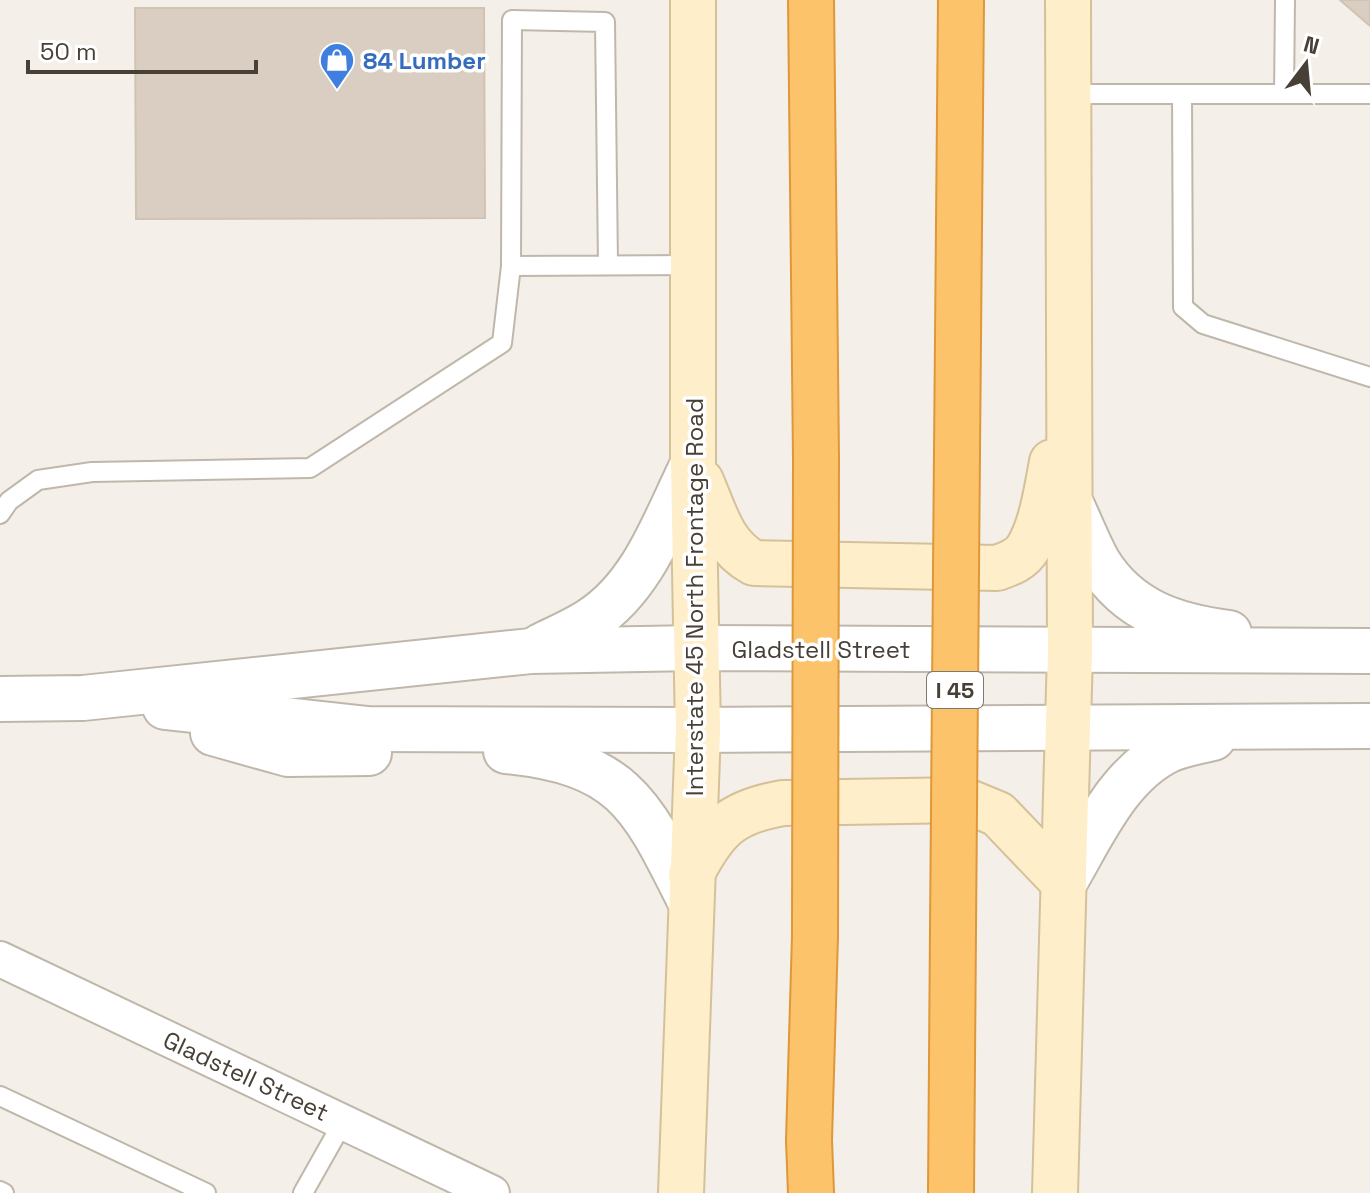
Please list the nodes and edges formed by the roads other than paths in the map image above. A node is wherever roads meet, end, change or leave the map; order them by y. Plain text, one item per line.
1 (693, 0) edge
2 (811, 0) edge
3 (961, 0) edge
4 (1068, 0) edge
5 (1285, 0) edge
6 (1068, 94) junction
7 (1284, 94) junction
8 (1370, 94) edge
9 (1182, 95) junction
10 (608, 265) junction
11 (694, 265) junction
12 (511, 266) junction
13 (1370, 377) edge
14 (1069, 382) junction
15 (693, 464) junction
16 (1069, 500) junction
17 (0, 514) edge
18 (696, 648) junction
19 (1370, 650) edge
20 (531, 651) junction
21 (1070, 652) junction
22 (83, 698) junction
23 (0, 699) edge
24 (1370, 726) edge
25 (1068, 727) junction
26 (1250, 727) junction
27 (698, 730) junction
28 (1064, 883) junction
29 (691, 888) junction
30 (0, 959) edge
31 (0, 1096) edge
32 (343, 1122) junction
33 (809, 1140) junction
34 (206, 1193) edge
35 (303, 1193) edge
36 (492, 1193) edge
37 (681, 1193) edge
38 (791, 1193) edge
39 (811, 1193) edge
40 (951, 1193) edge
41 (1055, 1193) edge

1 - 11 main road, Interstate 45 North Frontage Road
2 - 33 highway, bridge
3 - 40 highway, I 45, bridge
4 - 6 main road
5 - 7 lane
6 - 9 lane
6 - 14 main road
7 - 8 lane
7 - 9 lane
9 - 13 lane
10 - 11 lane
10 - 12 lane
10 - 12 lane
11 - 15 main road, Interstate 45 North Frontage Road
12 - 17 lane
14 - 15 main road
14 - 16 main road
15 - 18 main road, Interstate 45 North Frontage Road
15 - 20 street
16 - 19 street
16 - 21 main road
18 - 20 street, Gladstell Street
18 - 21 street, Gladstell Street
18 - 27 main road, Interstate 45 North Frontage Road
19 - 21 street, Gladstell Street
20 - 22 street, Gladstell Street
21 - 25 main road
22 - 23 street, Gladstell Street
22 - 27 street, Gladstell Street
22 - 29 street
24 - 26 street, Gladstell Street
25 - 26 street, Gladstell Street
25 - 27 street, Gladstell Street
25 - 28 main road
26 - 28 street
27 - 29 main road, Interstate 45 North Frontage Road
28 - 29 main road
28 - 41 main road
29 - 37 main road, Interstate 45 North Frontage Road
30 - 32 street, Gladstell Street
31 - 34 lane
32 - 35 lane
32 - 36 street, Gladstell Street
33 - 38 highway
33 - 39 highway

